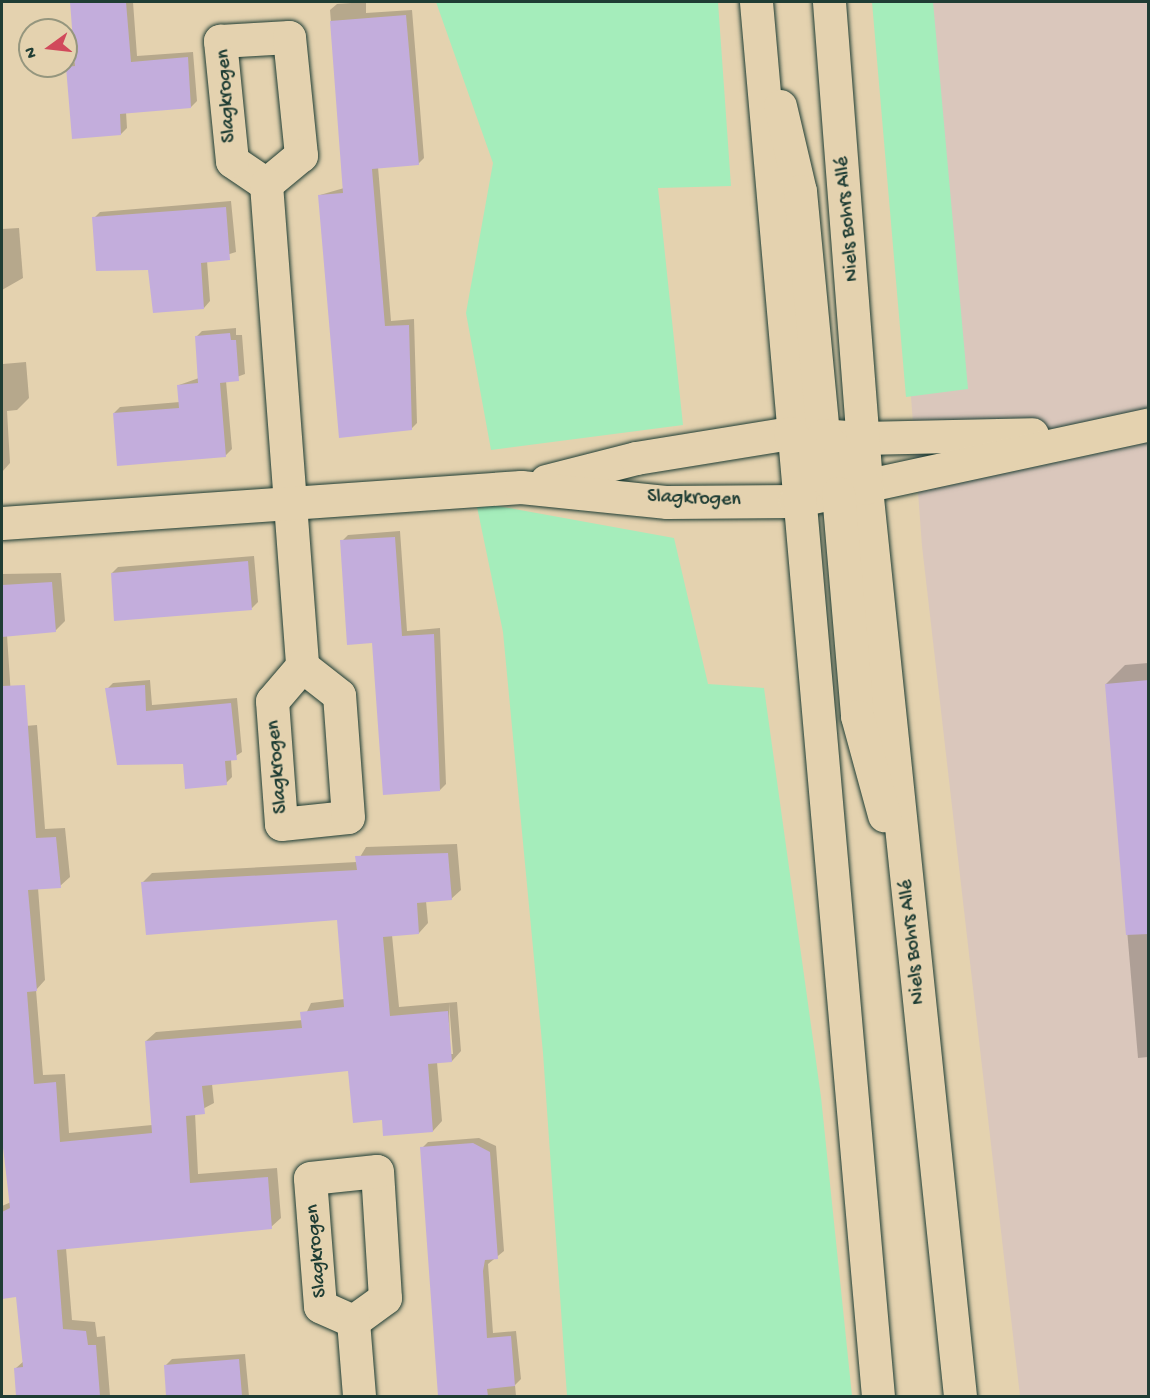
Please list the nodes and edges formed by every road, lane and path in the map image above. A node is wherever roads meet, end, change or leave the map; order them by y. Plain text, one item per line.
1 (756, 2) edge
2 (830, 2) edge
3 (266, 184) dead end
4 (1149, 425) edge
5 (790, 433) junction
6 (1095, 433) junction
7 (823, 435) junction
8 (862, 438) junction
9 (521, 487) junction
10 (852, 490) junction
11 (290, 501) junction
12 (795, 501) junction
13 (2, 523) edge
14 (302, 666) dead end
15 (353, 1321) dead end
16 (359, 1396) edge
17 (878, 1396) edge
18 (960, 1396) edge

1 - 5 street
1 - 7 street
2 - 8 street, Niels Bohrs Allé
3 - 11 street
4 - 6 street
5 - 7 street
5 - 9 street, Slagkrogen
5 - 10 street
5 - 12 street
6 - 8 street
6 - 10 street
7 - 8 street
7 - 10 street
8 - 10 street, Niels Bohrs Allé
9 - 11 street, Slagkrogen
9 - 12 street, Slagkrogen
10 - 12 street
10 - 18 street, Niels Bohrs Allé
11 - 13 street, Slagkrogen
11 - 14 street
12 - 17 street
15 - 16 street

